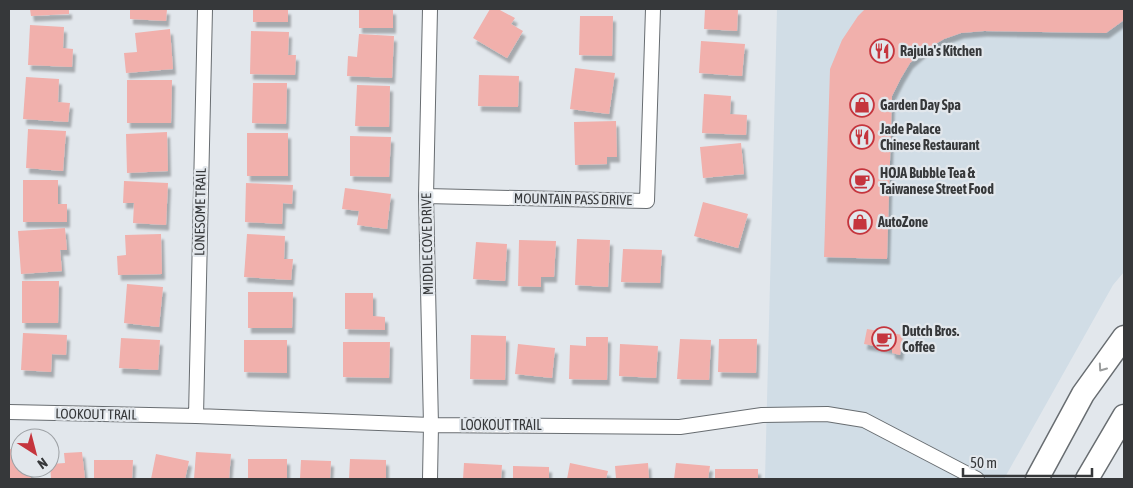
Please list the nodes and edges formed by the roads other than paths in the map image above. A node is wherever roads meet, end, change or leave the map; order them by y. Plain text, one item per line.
1 (205, 9) edge
2 (430, 9) edge
3 (653, 9) edge
4 (426, 196) junction
5 (1124, 337) edge
6 (9, 412) edge
7 (196, 416) junction
8 (1124, 416) edge
9 (431, 425) junction
10 (430, 479) edge
11 (977, 479) edge
12 (1037, 479) edge
13 (1087, 479) edge

1 - 7 street, LONESOME TRAIL
2 - 4 street, MIDDLE COVE DRIVE
3 - 4 street, MOUNTAIN PASS DRIVE
4 - 9 street, MIDDLE COVE DRIVE
5 -> 12 main road
6 - 7 street, LOOKOUT TRAIL
7 - 9 street, LOOKOUT TRAIL
8 - 13 main road
9 - 10 street, MIDDLE COVE DRIVE
9 - 11 street, LOOKOUT TRAIL

